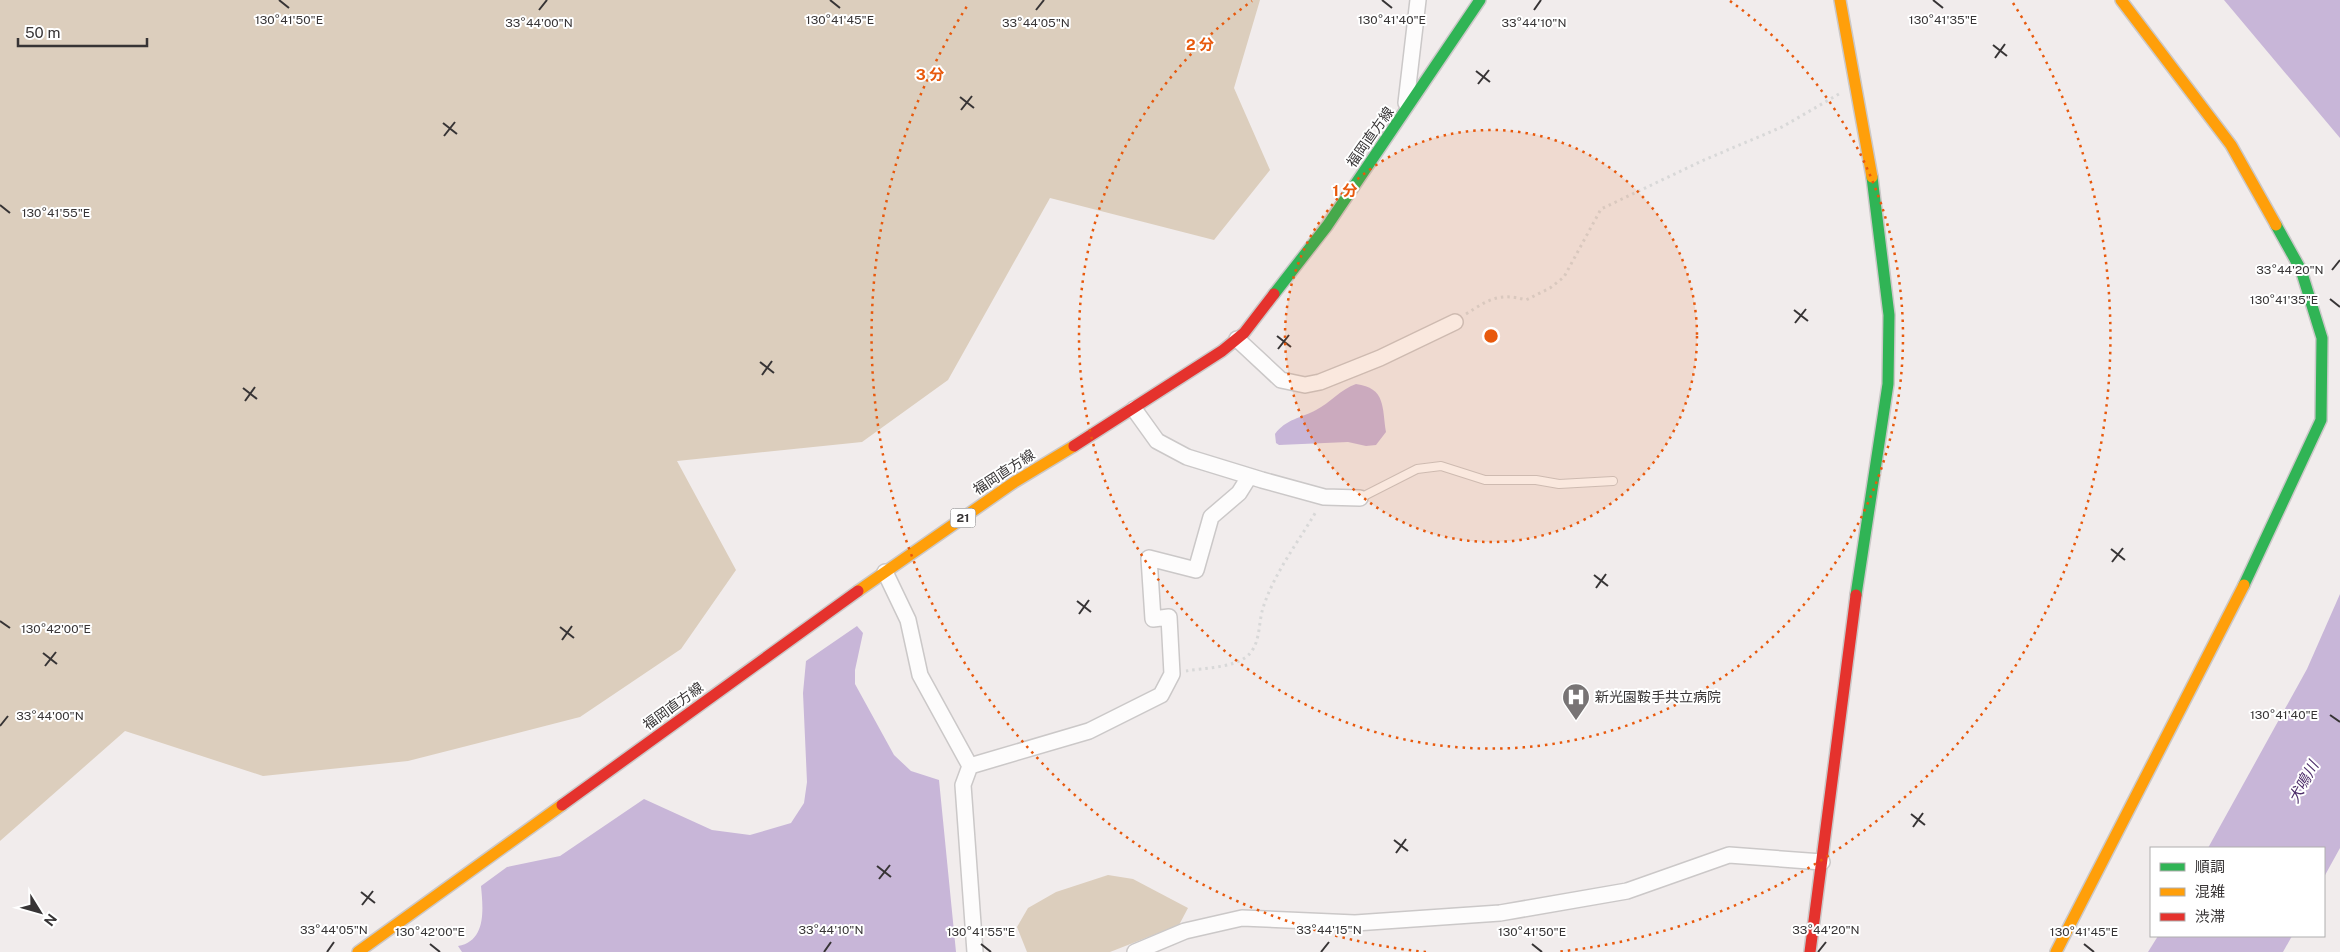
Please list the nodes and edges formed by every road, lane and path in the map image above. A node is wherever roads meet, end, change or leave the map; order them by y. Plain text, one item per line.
1 (1418, 0) edge
2 (1480, 0) edge
3 (1840, 0) edge
4 (2121, 0) edge
5 (1857, 83) junction
6 (1405, 114) junction
7 (1455, 322) joint
8 (1237, 339) junction
9 (1134, 409) junction
10 (1249, 477) junction
11 (1612, 481) dead end
12 (1324, 497) junction
13 (1360, 498) joint
14 (885, 572) junction
15 (1172, 674) junction
16 (970, 766) junction
17 (1822, 862) junction
18 (358, 952) edge
19 (975, 952) edge
20 (1135, 952) edge
21 (1810, 952) edge
22 (2056, 952) edge

1 - 6 street
2 - 6 street, 福岡直方線 / 21
3 - 5 street
4 - 22 street
5 - 7 path
5 - 17 street
6 - 8 street, 福岡直方線 / 21
7 - 8 street
8 - 9 street, 福岡直方線 / 21
9 - 10 street
9 - 14 street, 福岡直方線 / 21
10 - 12 street
10 - 15 street
11 - 13 lane
12 - 13 street
12 - 15 path
14 - 16 street
14 - 18 street, 福岡直方線 / 21
15 - 16 street
16 - 19 street
17 - 20 street
17 - 21 street

